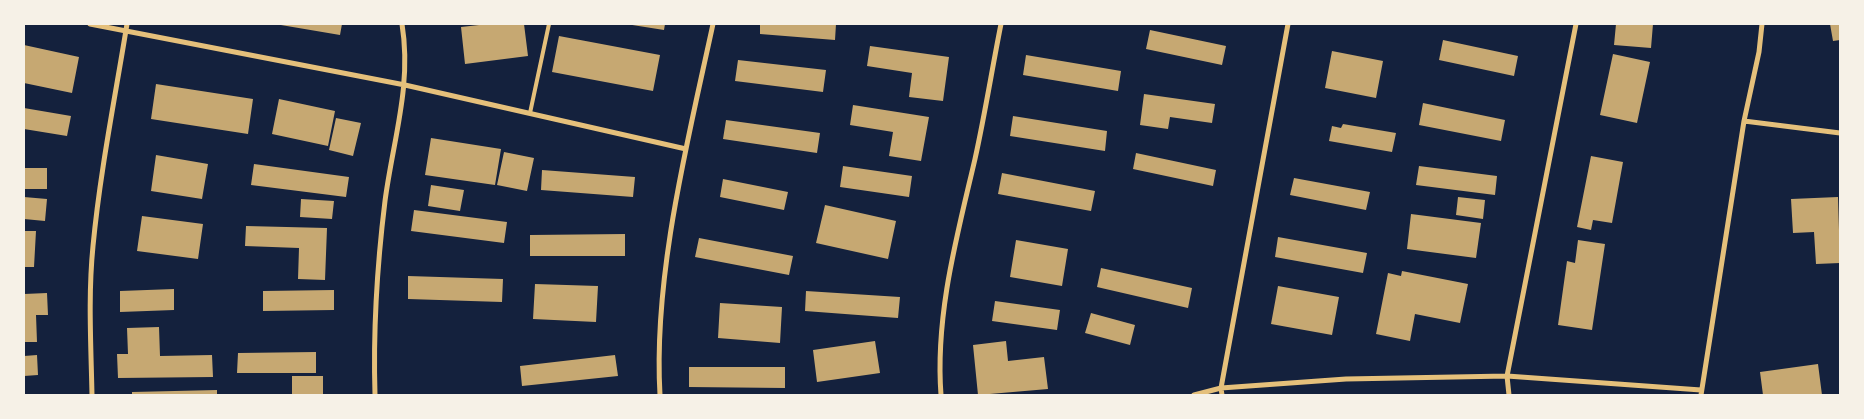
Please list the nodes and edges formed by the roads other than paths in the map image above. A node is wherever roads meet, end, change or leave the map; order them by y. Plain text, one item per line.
1 (90, 24) edge
2 (402, 24) edge
3 (549, 24) edge
4 (713, 24) edge
5 (1001, 24) edge
6 (1288, 24) edge
7 (1576, 24) edge
8 (1762, 24) edge
9 (127, 27) edge
10 (406, 85) junction
11 (530, 113) junction
12 (1744, 121) junction
13 (1840, 133) edge
14 (686, 149) junction
15 (1508, 376) junction
16 (1221, 388) junction
17 (1701, 393) edge
18 (92, 395) edge
19 (375, 395) edge
20 (660, 395) edge
21 (941, 395) edge
22 (1194, 395) edge
23 (1222, 395) edge
24 (1509, 395) edge

1 - 9 street
2 - 10 street
3 - 11 lane
4 - 14 street
5 - 21 street
6 - 16 street
7 - 15 street
8 - 12 street
9 - 10 street
9 - 18 street
10 - 11 street
10 - 19 street
11 - 14 street
12 - 13 street
12 - 17 street
14 - 20 street
15 - 16 street
15 - 17 street
15 - 24 street
16 - 22 street
16 - 23 street

